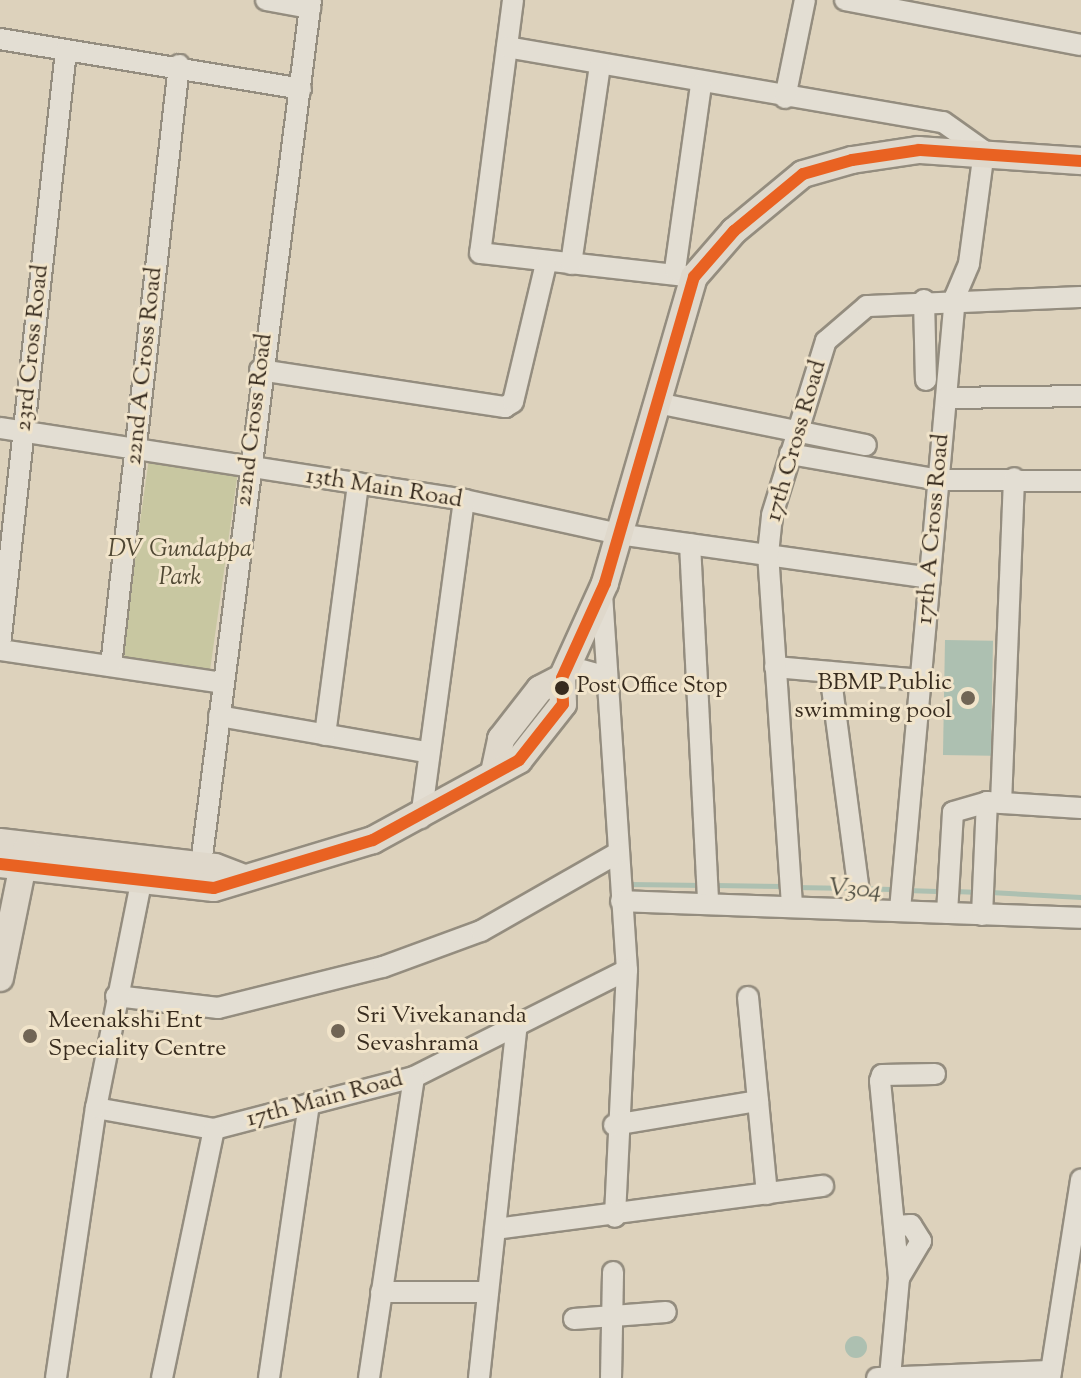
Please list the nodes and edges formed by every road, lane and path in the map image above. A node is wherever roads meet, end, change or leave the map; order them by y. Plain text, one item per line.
1 (266, 0) edge
2 (513, 0) edge
3 (805, 0) edge
4 (845, 0) edge
5 (959, 0) edge
6 (311, 4) edge
7 (956, 21) junction
8 (0, 39) edge
9 (1081, 45) edge
10 (507, 47) junction
11 (66, 51) junction
12 (179, 65) junction
13 (600, 65) junction
14 (701, 84) junction
15 (301, 89) junction
16 (785, 98) junction
17 (984, 151) junction
18 (1081, 161) edge
19 (546, 263) junction
20 (571, 264) junction
21 (684, 273) junction
22 (955, 297) junction
23 (1081, 297) edge
24 (924, 300) junction
25 (260, 370) junction
26 (926, 380) dead end
27 (1081, 396) edge
28 (946, 398) junction
29 (657, 403) junction
30 (0, 428) edge
31 (797, 431) junction
32 (24, 432) junction
33 (866, 445) dead end
34 (135, 449) junction
35 (790, 454) junction
36 (247, 468) junction
37 (1014, 478) junction
38 (939, 480) junction
39 (1081, 481) edge
40 (358, 483) junction
41 (464, 500) junction
42 (618, 534) junction
43 (690, 544) junction
44 (768, 554) junction
45 (930, 578) junction
46 (602, 590) junction
47 (0, 647) edge
48 (111, 666) junction
49 (775, 667) junction
50 (565, 672) junction
51 (830, 672) junction
52 (604, 676) junction
53 (921, 680) junction
54 (223, 683) junction
55 (219, 716) junction
56 (325, 735) junction
57 (425, 752) junction
58 (994, 803) junction
59 (1081, 808) edge
60 (421, 818) junction
61 (8, 853) edge
62 (618, 853) junction
63 (199, 877) junction
64 (141, 882) junction
65 (791, 893) junction
66 (621, 901) junction
67 (708, 902) junction
68 (861, 908) junction
69 (900, 910) junction
70 (947, 913) junction
71 (982, 915) junction
72 (1081, 918) edge
73 (627, 970) junction
74 (0, 978) edge
75 (116, 996) junction
76 (748, 997) dead end
77 (516, 1031) junction
78 (935, 1074) dead end
79 (414, 1077) junction
80 (758, 1101) junction
81 (309, 1104) junction
82 (96, 1108) junction
83 (614, 1125) junction
84 (214, 1129) junction
85 (1081, 1179) edge
86 (823, 1186) dead end
87 (767, 1194) junction
88 (615, 1217) junction
89 (495, 1229) junction
90 (1076, 1245) edge
91 (613, 1272) dead end
92 (381, 1292) junction
93 (488, 1292) junction
94 (666, 1312) dead end
95 (611, 1317) junction
96 (574, 1319) dead end
97 (1050, 1374) edge
98 (890, 1377) edge
99 (56, 1378) edge
100 (162, 1378) edge
101 (269, 1378) edge
102 (369, 1378) edge
103 (479, 1378) edge
104 (611, 1378) edge
105 (877, 1378) edge

1 - 6 street
2 - 10 street
3 - 16 street
4 - 7 street
5 - 7 street
6 - 15 street, 22nd Cross Road
7 - 9 street
8 - 11 street
10 - 13 street
10 - 19 street
11 - 12 street
11 - 32 street, 23rd Cross Road
12 - 15 street
12 - 34 street, 22nd A Cross Road
13 - 14 street
13 - 20 street
14 - 16 street
14 - 21 street
15 - 25 street, 22nd Cross Road
16 - 17 street
17 - 18 main road
17 - 21 main road
17 - 22 street, 17th A Cross Road
19 - 20 street
19 - 25 street
20 - 21 street
21 - 29 main road
22 - 23 street, 17th Cross Road
22 - 24 street, 17th Cross Road
22 - 28 street, 17th A Cross Road
24 - 26 street
24 - 31 street, 17th Cross Road
25 - 36 street, 22nd Cross Road
27 - 28 street
28 - 38 street, 17th A Cross Road
29 - 31 street
29 - 42 main road
30 - 32 street, 13th Main Road
31 - 33 street
31 - 35 street, 17th Cross Road
32 - 34 street, 13th Main Road
32 - 47 street, 23rd Cross Road
34 - 36 street, 13th Main Road
34 - 48 street, 22nd A Cross Road
35 - 38 street
35 - 44 street, 17th Cross Road
36 - 40 street, 13th Main Road
36 - 54 street, 22nd Cross Road
37 - 38 street
37 - 39 street
37 - 58 street
38 - 45 street, 17th A Cross Road
40 - 41 street, 13th Main Road
40 - 56 street
41 - 42 street, 13th Main Road
41 - 57 street
42 - 43 street, 13th Main Road
42 - 46 main road
43 - 44 street, 13th Main Road
43 - 67 street
44 - 45 street, 13th Main Road
44 - 49 street, 17th Cross Road
45 - 53 street, 17th A Cross Road
46 - 50 main road
46 - 52 street
47 - 48 street
48 - 54 street
49 - 51 street
49 - 65 street, 17th Cross Road
50 - 52 street
50 - 60 main road
51 - 53 street
51 - 68 street
52 - 62 street
53 - 69 street, 17th A Cross Road
54 - 55 street, 22nd Cross Road
55 - 56 street
55 - 63 street, 22nd Cross Road
56 - 57 street
57 - 60 street
58 - 59 street
58 - 70 street
58 - 71 street
60 - 63 main road
61 - 63 main road
61 - 64 main road
61 - 74 main road
62 - 66 street
62 - 75 street
63 - 64 main road
64 - 75 street
65 - 67 street
65 - 68 street
66 - 67 street
66 - 73 street
68 - 69 street
69 - 70 street
70 - 71 street
71 - 72 street
73 - 77 street, 17th Main Road
73 - 83 street
75 - 82 street
76 - 80 street
77 - 79 street, 17th Main Road
77 - 89 street
78 - 98 street
79 - 81 street, 17th Main Road
79 - 92 street
80 - 83 street
80 - 87 street
81 - 84 street, 17th Main Road
81 - 101 street
82 - 84 street, 17th Main Road
82 - 99 street
83 - 88 street
84 - 100 street
85 - 90 street
86 - 87 street
87 - 88 street
88 - 89 street
89 - 93 street
90 - 97 street
91 - 95 street
92 - 93 street
92 - 102 street
93 - 103 street
94 - 95 street
95 - 96 street
95 - 104 street
97 - 98 street
98 - 105 street

